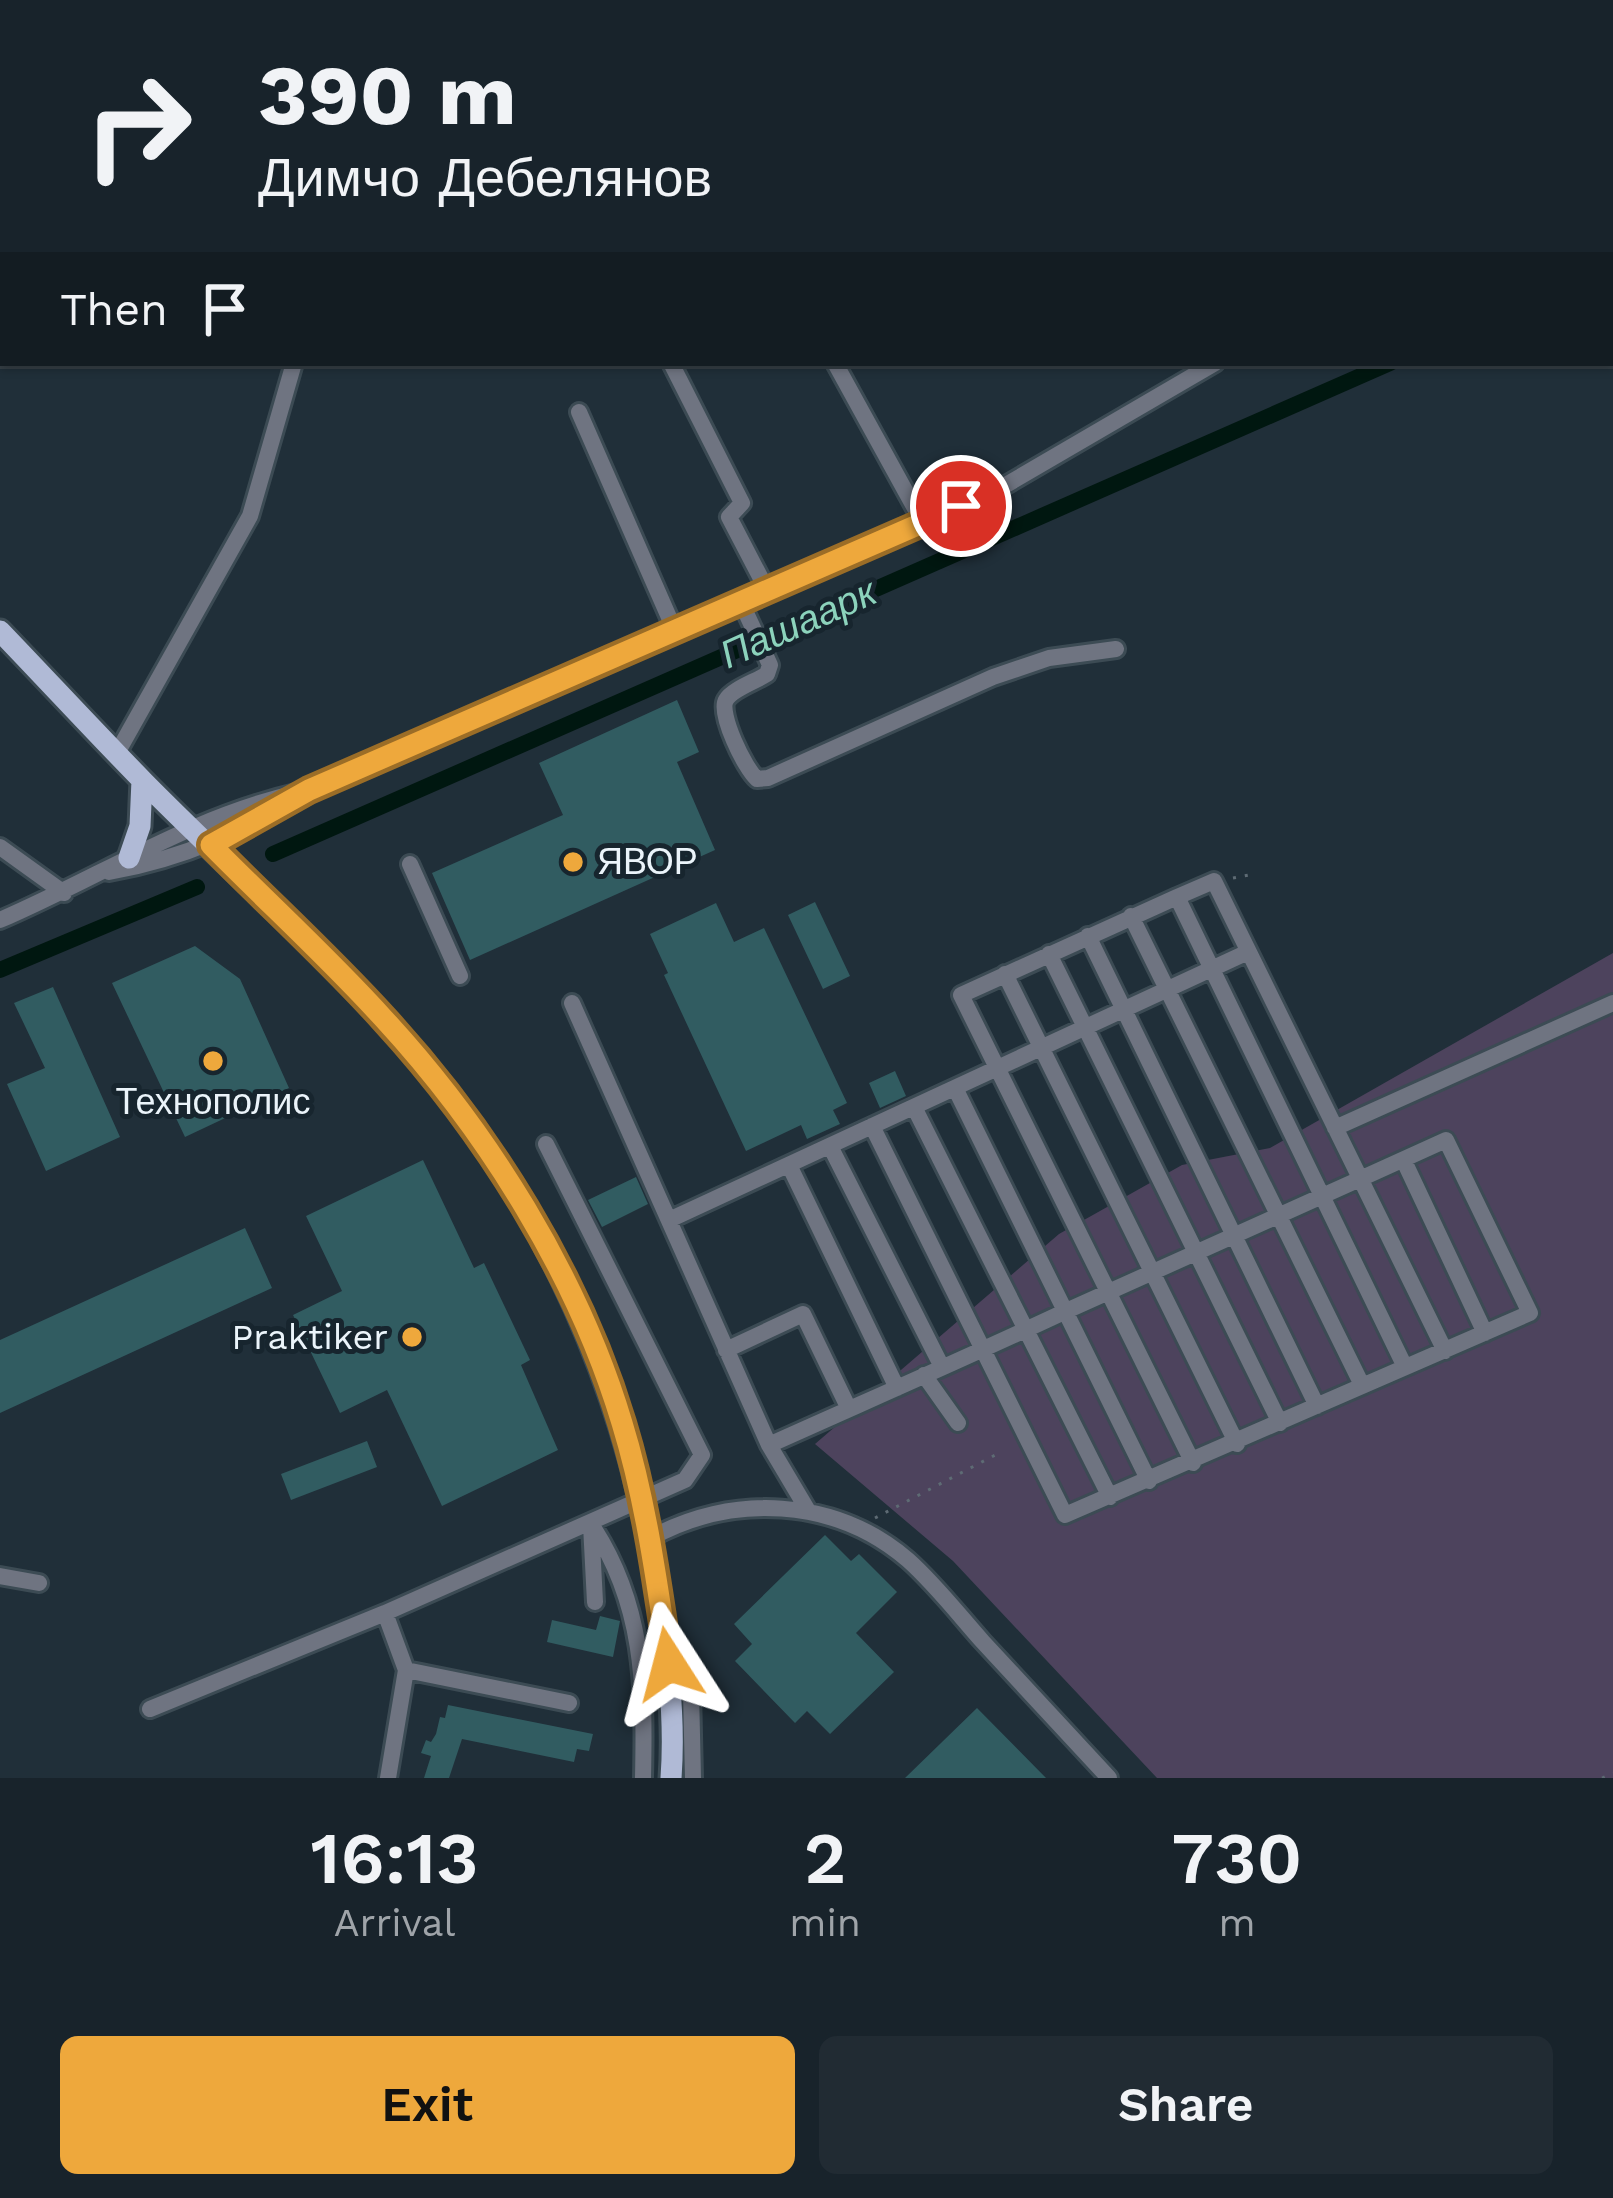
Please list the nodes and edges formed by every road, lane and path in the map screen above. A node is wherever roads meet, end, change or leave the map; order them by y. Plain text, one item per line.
1 (293, 366) edge
2 (673, 366) edge
3 (837, 366) edge
4 (1209, 366) edge
5 (579, 412) dead end
6 (922, 523) junction
7 (767, 590) junction
8 (741, 602) junction
9 (675, 631) junction
10 (4, 641) edge
11 (1116, 649) dead end
12 (117, 753) junction
13 (142, 779) junction
14 (309, 790) junction
15 (189, 826) junction
16 (211, 845) junction
17 (0, 847) edge
18 (129, 858) junction
19 (410, 864) dead end
20 (109, 872) junction
21 (64, 892) junction
22 (1178, 896) junction
23 (1131, 916) junction
24 (0, 920) edge
25 (1088, 936) junction
26 (1248, 952) junction
27 (1049, 954) junction
28 (1213, 968) junction
29 (1005, 974) junction
30 (460, 976) dead end
31 (1169, 989) junction
32 (572, 1003) dead end
33 (1613, 1003) edge
34 (1124, 1010) junction
35 (1085, 1028) junction
36 (1043, 1047) junction
37 (1000, 1068) junction
38 (955, 1088) junction
39 (914, 1107) junction
40 (872, 1126) junction
41 (1335, 1128) junction
42 (546, 1144) dead end
43 (830, 1145) junction
44 (1404, 1161) junction
45 (790, 1165) junction
46 (1360, 1179) junction
47 (1324, 1195) junction
48 (1279, 1216) junction
49 (669, 1220) junction
50 (1236, 1235) junction
51 (1197, 1253) junction
52 (1154, 1272) junction
53 (1109, 1292) junction
54 (1064, 1312) junction
55 (1024, 1330) junction
56 (1485, 1333) junction
57 (982, 1349) junction
58 (726, 1350) junction
59 (1445, 1351) junction
60 (1405, 1366) junction
61 (942, 1367) junction
62 (924, 1376) junction
63 (1362, 1385) junction
64 (897, 1388) junction
65 (1317, 1406) junction
66 (849, 1409) junction
67 (958, 1423) dead end
68 (1280, 1424) junction
69 (1237, 1444) junction
70 (769, 1445) junction
71 (999, 1454) dead end
72 (1193, 1463) junction
73 (1149, 1480) junction
74 (1110, 1498) junction
75 (641, 1502) junction
76 (807, 1509) junction
77 (591, 1524) junction
78 (857, 1527) junction
79 (650, 1539) junction
80 (0, 1576) edge
81 (39, 1582) dead end
82 (596, 1602) dead end
83 (385, 1613) junction
84 (669, 1664) junction
85 (406, 1670) junction
86 (569, 1702) dead end
87 (150, 1709) dead end
88 (1613, 1773) edge
89 (388, 1778) edge
90 (643, 1778) edge
91 (671, 1778) edge
92 (693, 1778) edge
93 (1109, 1778) edge
94 (1603, 1778) edge

1 - 12 street
2 - 7 street
3 - 6 street
4 - 6 street
5 - 9 street
6 - 7 street
7 - 8 street
8 - 9 street
8 - 11 street
9 - 14 street
10 - 12 main road
12 - 13 main road
13 - 15 main road
13 - 18 main road
14 - 15 street
14 - 16 street
15 - 16 main road
15 - 18 street
16 - 20 street
16 - 75 main road
17 - 21 street
18 - 20 street
19 - 30 street
20 - 21 street
21 - 24 street
22 - 23 street
22 - 26 street
22 - 28 street
23 - 25 street
23 - 31 street
25 - 27 street
25 - 34 street
26 - 28 street
26 - 41 street
27 - 29 street
27 - 35 street
28 - 31 street
28 - 47 street
29 - 36 street
29 - 37 street
31 - 34 street
31 - 48 street
32 - 49 street
33 - 41 street
34 - 35 street
34 - 50 street
35 - 36 street
35 - 51 street
36 - 37 street
36 - 52 street
37 - 38 street
37 - 53 street
38 - 39 street
38 - 54 street
39 - 40 street
39 - 55 street
40 - 43 street
40 - 57 street
41 - 46 street
42 - 75 street
43 - 45 street
43 - 61 street
44 - 46 street
44 - 56 street
44 - 56 street
45 - 49 street
45 - 64 street
46 - 47 street
46 - 59 street
47 - 48 street
47 - 60 street
48 - 50 street
48 - 63 street
49 - 58 street
50 - 51 street
50 - 65 street
51 - 52 street
51 - 68 street
52 - 53 street
52 - 69 street
53 - 54 street
53 - 72 street
54 - 55 street
54 - 73 street
55 - 57 street
55 - 74 street
56 - 59 street
57 - 61 street
57 - 74 street
58 - 66 street
58 - 70 street
59 - 60 street
60 - 63 street
61 - 62 street
62 - 64 street
62 - 67 street
63 - 65 street
64 - 66 street
65 - 68 street
66 - 70 street
68 - 69 street
69 - 72 street
70 - 76 street
71 - 78 path
72 - 73 street
73 - 74 street
75 - 77 street
75 - 79 main road
76 - 78 street
76 - 79 street
77 - 82 street
77 - 83 street
77 - 90 street
78 - 93 street
79 - 84 main road
80 - 81 street
83 - 85 street
83 - 87 street
84 - 91 main road
84 - 92 street
85 - 86 street
85 - 89 street
88 - 94 path

